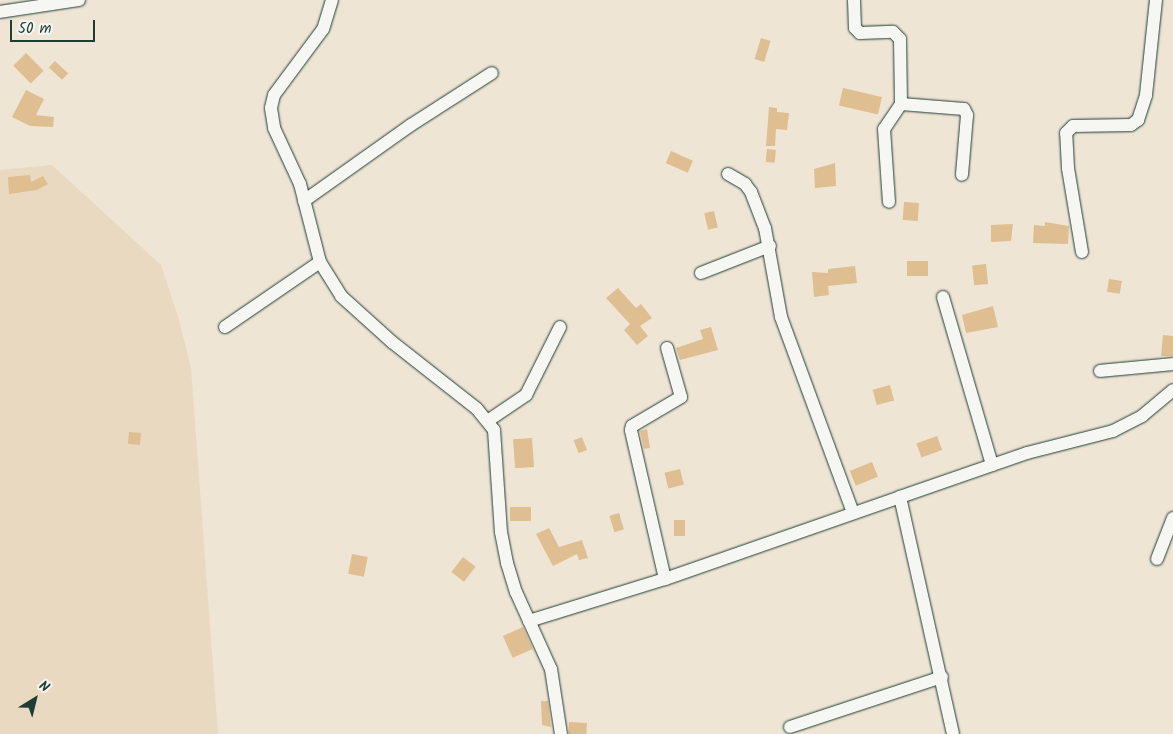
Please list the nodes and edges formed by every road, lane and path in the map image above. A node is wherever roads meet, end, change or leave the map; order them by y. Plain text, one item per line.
1 (79, 0) edge
2 (332, 0) edge
3 (854, 0) edge
4 (1156, 0) edge
5 (0, 12) edge
6 (492, 73) dead end
7 (900, 104) junction
8 (728, 174) dead end
9 (962, 175) dead end
10 (304, 201) junction
11 (889, 202) dead end
12 (770, 246) junction
13 (1082, 252) dead end
14 (320, 262) junction
15 (701, 273) dead end
16 (943, 297) dead end
17 (225, 327) dead end
18 (560, 327) dead end
19 (667, 348) dead end
20 (1173, 364) edge
21 (1100, 371) dead end
22 (1173, 390) edge
23 (489, 420) junction
24 (992, 465) junction
25 (900, 497) junction
26 (853, 513) junction
27 (1173, 518) edge
28 (1173, 528) edge
29 (665, 579) junction
30 (529, 621) junction
31 (942, 677) junction
32 (790, 727) dead end
33 (561, 734) edge
34 (953, 734) edge

1 - 5 street
2 - 10 street
3 - 7 street
4 - 13 street
6 - 10 street
7 - 9 street
7 - 11 street
8 - 12 street
10 - 14 street
12 - 15 street
12 - 26 street
14 - 17 street
14 - 23 street
16 - 24 street
18 - 23 street
19 - 29 street
20 - 21 street
22 - 24 street
23 - 30 street
24 - 25 street
25 - 26 street
25 - 31 street
26 - 29 street
27 - 28 street
29 - 30 street
30 - 33 street
31 - 32 street
31 - 34 street

